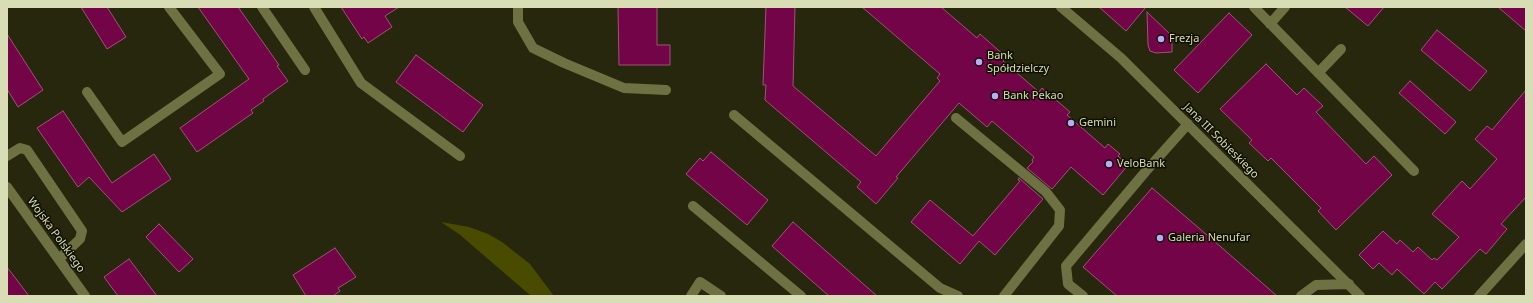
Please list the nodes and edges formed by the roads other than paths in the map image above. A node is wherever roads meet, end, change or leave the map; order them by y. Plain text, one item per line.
1 (169, 7) edge
2 (262, 7) edge
3 (314, 7) edge
4 (518, 7) edge
5 (1061, 7) edge
6 (1254, 7) edge
7 (1285, 7) edge
8 (1270, 24) junction
9 (1342, 49) dead end
10 (305, 70) dead end
11 (1318, 73) junction
12 (666, 90) dead end
13 (87, 92) dead end
14 (734, 115) dead end
15 (956, 118) dead end
16 (1188, 124) junction
17 (7, 156) edge
18 (460, 156) dead end
19 (1414, 171) dead end
20 (7, 187) edge
21 (693, 206) dead end
22 (1526, 244) edge
23 (59, 259) junction
24 (1349, 284) junction
25 (85, 296) edge
26 (691, 296) edge
27 (721, 296) edge
28 (801, 296) edge
29 (958, 296) edge
30 (1004, 296) edge
31 (1083, 296) edge
32 (1301, 296) edge
33 (1360, 296) edge
34 (1480, 296) edge

1 - 13 street
2 - 10 street
3 - 18 street
4 - 12 street
5 - 16 street, Jana III Sobieskiego
6 - 8 street
7 - 8 street
8 - 11 street
9 - 11 street
11 - 19 street
14 - 29 street
15 - 30 street
16 - 24 street, Jana III Sobieskiego
16 - 31 street
17 - 23 street
20 - 23 street, Wojska Polskiego
21 - 28 street
22 - 34 street
23 - 25 street, Wojska Polskiego
24 - 32 street
24 - 33 street, Jana III Sobieskiego
26 - 27 street

